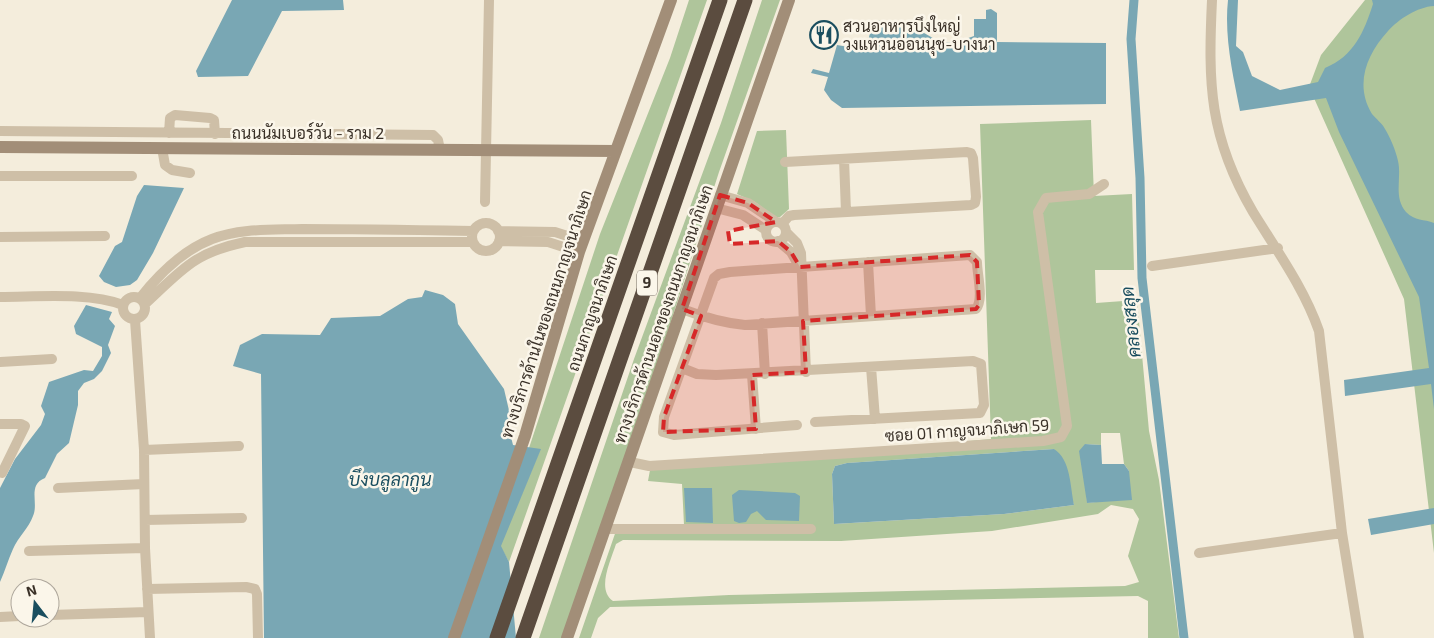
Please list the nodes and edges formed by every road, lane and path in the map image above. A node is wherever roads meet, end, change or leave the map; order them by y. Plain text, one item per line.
1 (489, 0) edge
2 (671, 0) edge
3 (720, 0) edge
4 (745, 0) edge
5 (789, 0) edge
6 (1212, 0) edge
7 (0, 132) edge
8 (49, 132) junction
9 (168, 133) junction
10 (219, 134) junction
11 (328, 134) junction
12 (0, 147) edge
13 (49, 147) junction
14 (162, 148) junction
15 (223, 149) junction
16 (328, 150) junction
17 (440, 150) junction
18 (485, 151) junction
19 (616, 152) junction
20 (844, 159) junction
21 (785, 162) dead end
22 (190, 173) dead end
23 (0, 176) edge
24 (132, 176) dead end
25 (1104, 184) dead end
26 (720, 195) junction
27 (485, 202) dead end
28 (716, 208) junction
29 (846, 212) junction
30 (781, 226) junction
31 (766, 230) junction
32 (473, 231) junction
33 (105, 236) dead end
34 (499, 236) junction
35 (0, 237) edge
36 (472, 242) junction
37 (778, 242) junction
38 (581, 247) junction
39 (1278, 248) junction
40 (868, 262) junction
41 (1152, 266) dead end
42 (800, 267) junction
43 (0, 297) edge
44 (142, 301) junction
45 (123, 305) junction
46 (682, 309) junction
47 (701, 316) junction
48 (871, 316) junction
49 (135, 320) junction
50 (803, 321) junction
51 (762, 324) junction
52 (52, 359) dead end
53 (0, 362) edge
54 (871, 367) junction
55 (682, 368) junction
56 (806, 372) junction
57 (765, 374) junction
58 (752, 375) junction
59 (875, 419) junction
60 (814, 422) dead end
61 (0, 424) edge
62 (797, 425) dead end
63 (756, 429) junction
64 (239, 446) dead end
65 (144, 450) junction
66 (630, 462) junction
67 (2, 473) dead end
68 (144, 484) junction
69 (58, 488) dead end
70 (242, 518) dead end
71 (145, 520) junction
72 (606, 529) junction
73 (811, 529) dead end
74 (1342, 533) junction
75 (145, 548) junction
76 (29, 552) dead end
77 (1199, 553) dead end
78 (147, 589) junction
79 (148, 612) junction
80 (60, 615) edge
81 (150, 638) edge
82 (258, 638) edge
83 (454, 638) edge
84 (497, 638) edge
85 (523, 638) edge
86 (568, 638) edge
87 (1359, 638) edge

1 - 18 street
2 - 19 main road, ทางบริการด้านในของถนนกาญจนาภิเษก
3 - 84 highway, ถนนกาญจนาภิเษก / 9
4 - 85 highway, 9
5 - 26 main road, ทางบริการด้านนอกของถนนกาญจนาภิเษก
6 - 39 street
7 - 8 street
8 - 9 street
8 - 13 street
9 - 10 street
9 - 10 street
10 - 11 street
10 - 15 street
11 - 16 street
11 - 17 street
12 - 13 main road, ถนนนัมเบอร์วัน - ราม 2
13 - 14 main road, ถนนนัมเบอร์วัน - ราม 2
14 - 15 main road, ถนนนัมเบอร์วัน - ราม 2
14 - 22 street
15 - 16 main road, ถนนนัมเบอร์วัน - ราม 2
16 - 17 main road, ถนนนัมเบอร์วัน - ราม 2
17 - 18 main road, ถนนนัมเบอร์วัน - ราม 2
18 - 19 main road, ถนนนัมเบอร์วัน - ราม 2
18 - 27 street
19 - 38 main road, ทางบริการด้านในของถนนกาญจนาภิเษก
20 - 21 street
20 - 29 street
20 - 29 street
23 - 24 street
25 - 66 street, ซอย 01 กาญจนาภิเษก 59
26 - 28 main road, ทางบริการด้านนอกของถนนกาญจนาภิเษก
26 - 30 street
28 - 31 street
28 - 46 main road, ทางบริการด้านนอกของถนนกาญจนาภิเษก
29 - 30 street
30 - 31 street
30 - 37 street
30 - 42 street
31 - 37 street
32 - 34 street
32 - 36 street
32 - 44 street
33 - 35 street
34 - 36 street
34 - 38 street
36 - 44 street
37 - 42 street
38 - 83 main road, ทางบริการด้านในของถนนกาญจนาภิเษก
39 - 41 street
39 - 74 street
40 - 42 street
40 - 48 street
40 - 48 street
42 - 47 street
42 - 50 street
43 - 45 street
44 - 45 street
44 - 49 street
45 - 49 street
46 - 47 street
46 - 66 main road, ทางบริการด้านนอกของถนนกาญจนาภิเษก
47 - 51 street
47 - 55 street
48 - 50 street
49 - 65 street
50 - 51 street
50 - 56 street
51 - 57 street
52 - 53 street
54 - 56 street
54 - 59 street
54 - 59 street
55 - 58 street
55 - 63 street
56 - 57 street
57 - 58 street
58 - 63 street
59 - 60 street
61 - 67 street
62 - 63 street
64 - 65 street
65 - 68 street
66 - 72 main road, ทางบริการด้านนอกของถนนกาญจนาภิเษก
68 - 69 street
68 - 71 street
70 - 71 street
71 - 75 street
72 - 73 street
72 - 86 main road, ทางบริการด้านนอกของถนนกาญจนาภิเษก
74 - 77 street
74 - 87 street
75 - 76 street
75 - 78 street
78 - 79 street
78 - 82 street
79 - 80 street
79 - 81 street

